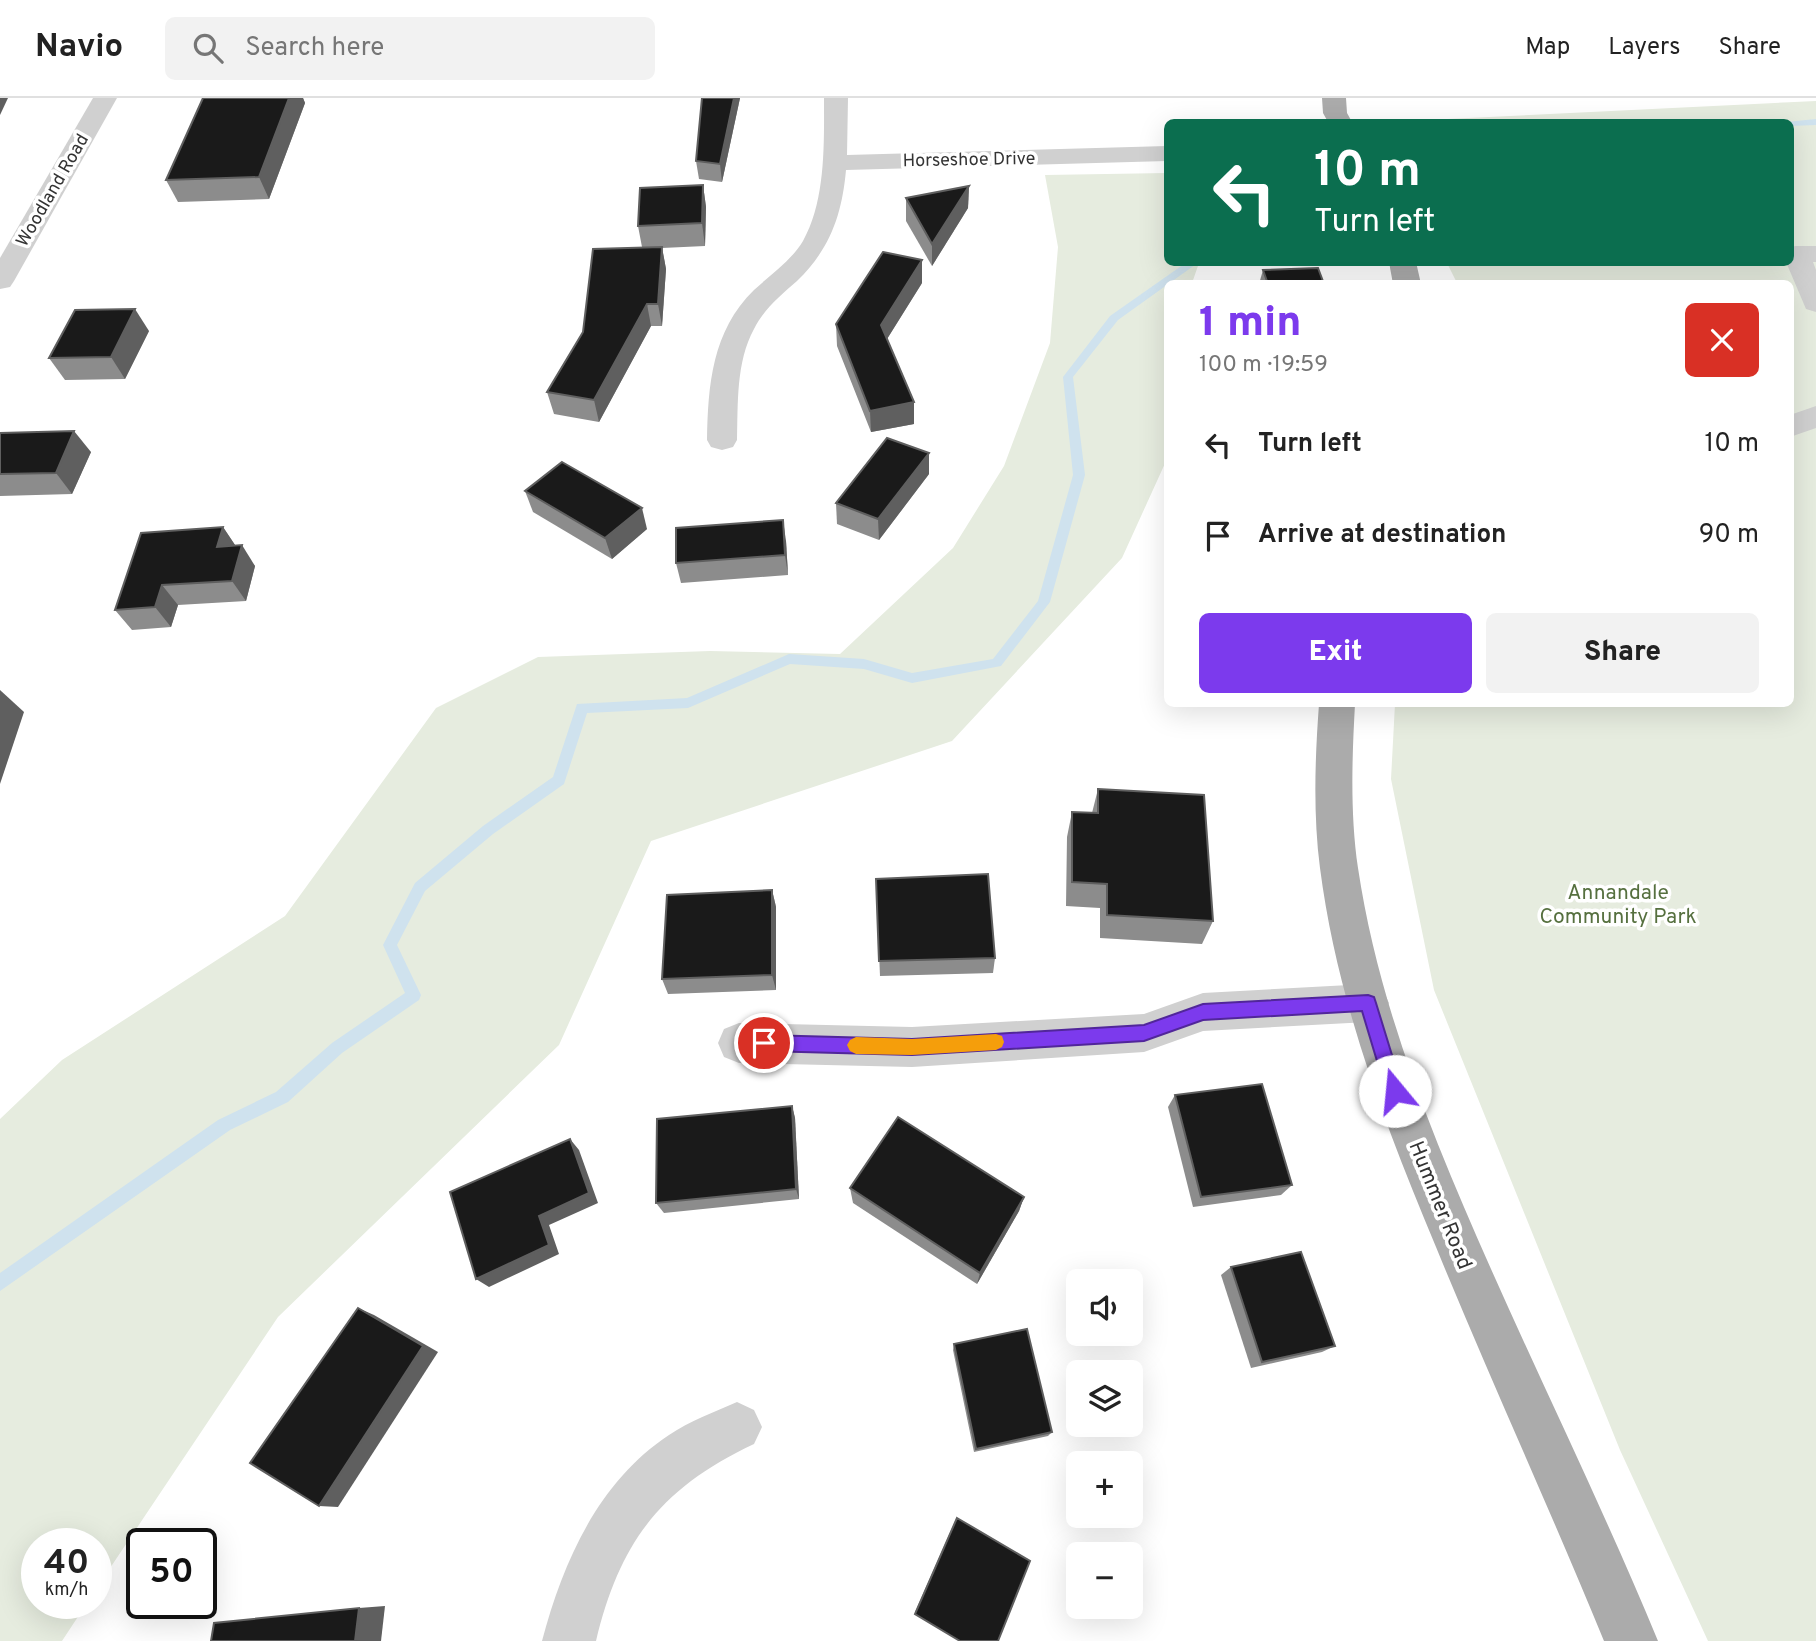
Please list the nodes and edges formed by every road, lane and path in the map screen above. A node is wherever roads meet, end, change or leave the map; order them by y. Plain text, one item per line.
1 (105, 98) edge
2 (836, 98) edge
3 (1334, 98) edge
4 (1338, 119) edge
5 (1164, 155) edge
6 (835, 163) junction
7 (1816, 254) edge
8 (0, 281) edge
9 (1816, 303) edge
10 (1816, 416) edge
11 (1794, 425) edge
12 (722, 440) dead end
13 (1337, 707) edge
14 (1368, 1003) junction
15 (739, 1043) dead end
16 (737, 1427) dead end
17 (569, 1641) edge
18 (1631, 1641) edge

1 - 8 street, Woodland Road
2 - 6 street
3 - 4 main road
5 - 6 street, Horseshoe Drive
6 - 12 street
7 - 9 street
10 - 11 street
13 - 14 main road, Hummer Road
14 - 15 street
14 - 18 main road, Hummer Road
16 - 17 street

